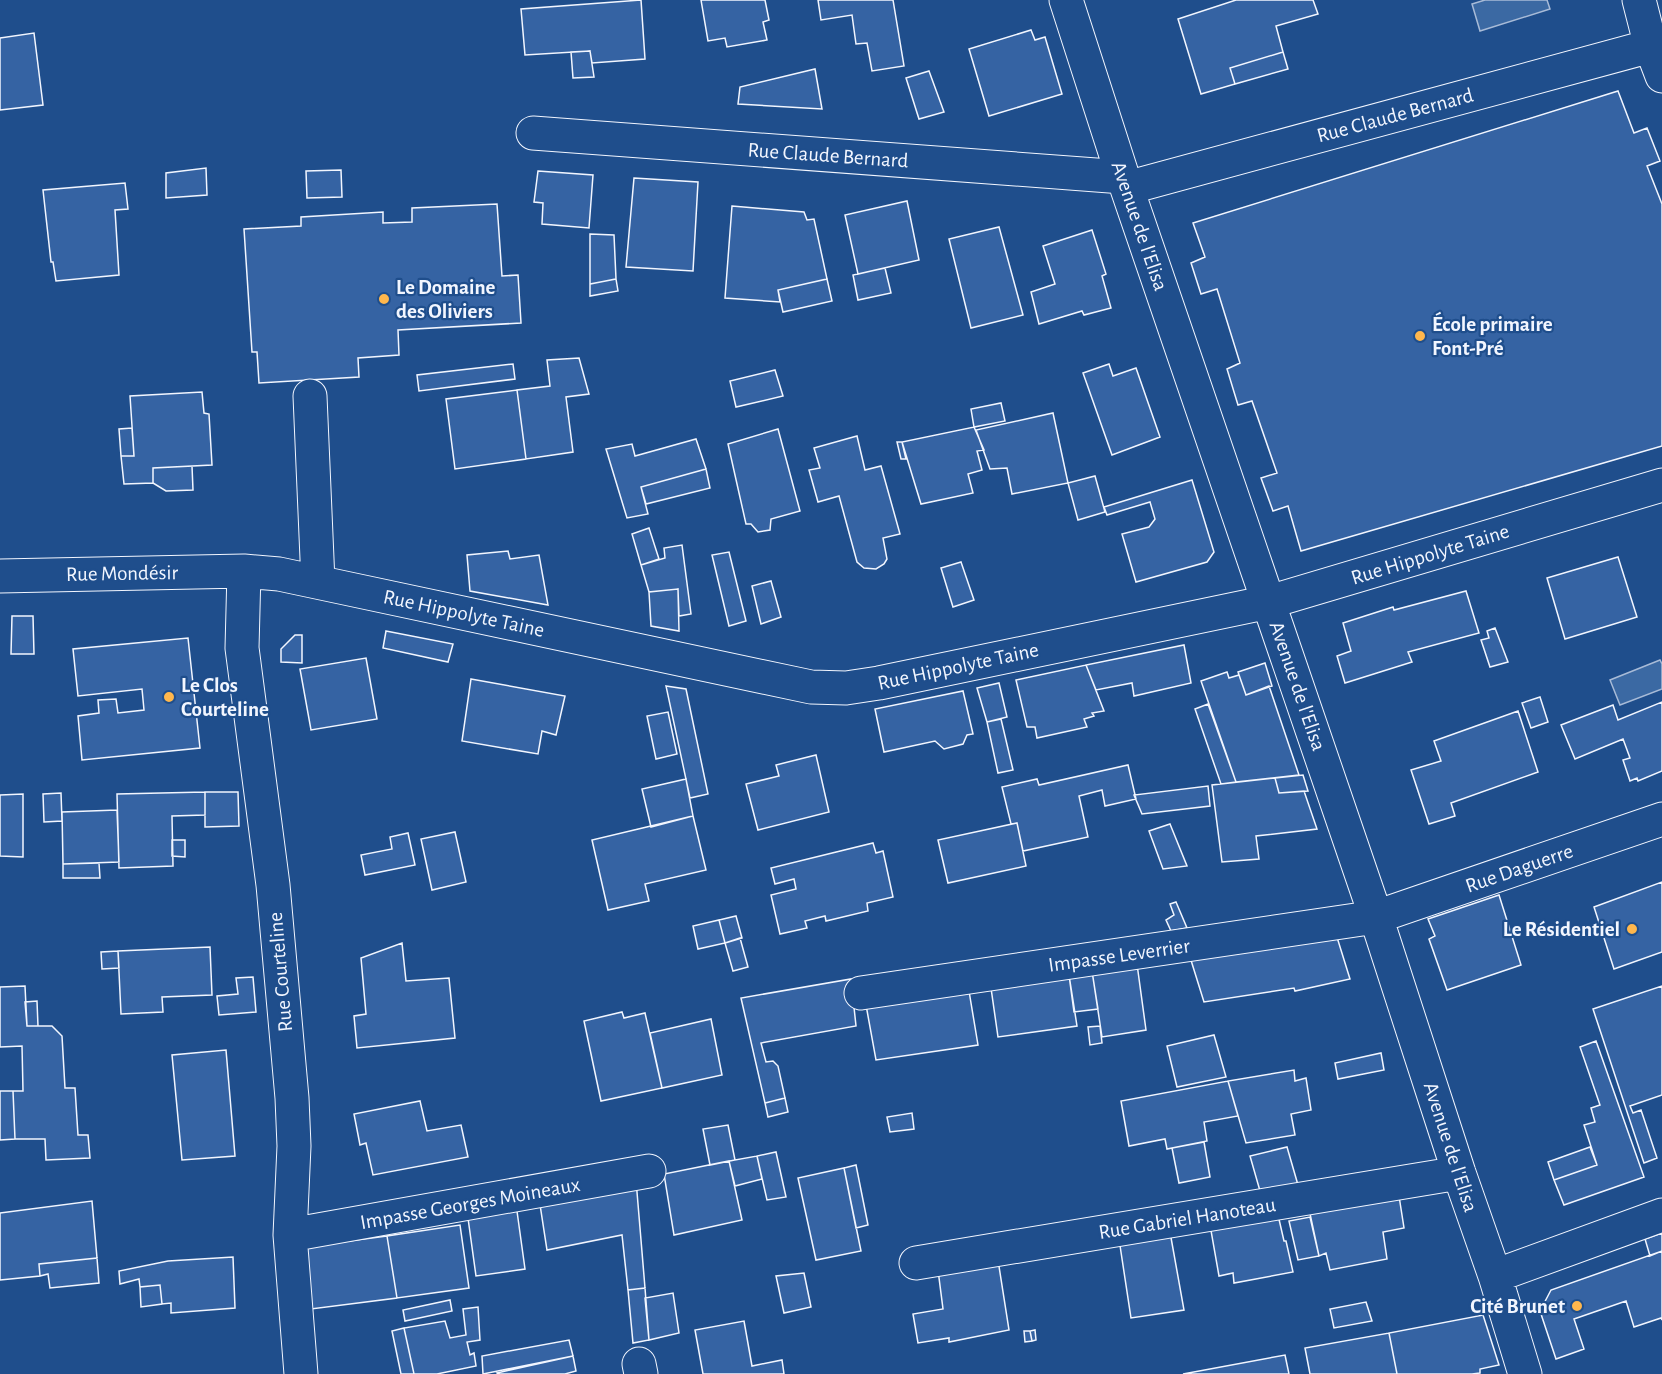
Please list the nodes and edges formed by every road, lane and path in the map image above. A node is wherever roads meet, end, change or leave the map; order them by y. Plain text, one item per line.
1 (1066, 0) edge
2 (1639, 0) edge
3 (1658, 55) edge
4 (533, 133) dead end
5 (1125, 182) junction
6 (310, 396) dead end
7 (1662, 485) edge
8 (244, 571) junction
9 (0, 576) edge
10 (318, 582) junction
11 (1269, 602) junction
12 (1662, 819) edge
13 (1376, 917) junction
14 (861, 993) dead end
15 (650, 1171) dead end
16 (1459, 1173) junction
17 (1662, 1215) edge
18 (290, 1235) junction
19 (916, 1263) dead end
20 (1495, 1276) junction
21 (302, 1374) edge
22 (1525, 1374) edge

1 - 5 street, Avenue de l'Elisa
2 - 3 street
3 - 5 street, Rue Claude Bernard
4 - 5 street, Rue Claude Bernard
5 - 11 street, Avenue de l'Elisa
6 - 10 street
7 - 11 street, Rue Hippolyte Taine
8 - 9 street, Rue Mondésir
8 - 10 street, Rue Hippolyte Taine
8 - 18 street, Rue Courteline
10 - 11 street, Rue Hippolyte Taine
11 - 13 street, Avenue de l'Elisa
12 - 13 street, Rue Daguerre
13 - 14 street, Impasse Leverrier
13 - 16 street, Avenue de l'Elisa
15 - 18 street, Impasse Georges Moineaux
16 - 19 street, Rue Gabriel Hanoteau
16 - 20 street, Avenue de l'Elisa
17 - 20 street
18 - 21 street, Rue Courteline
20 - 22 street, Avenue de l'Elisa

